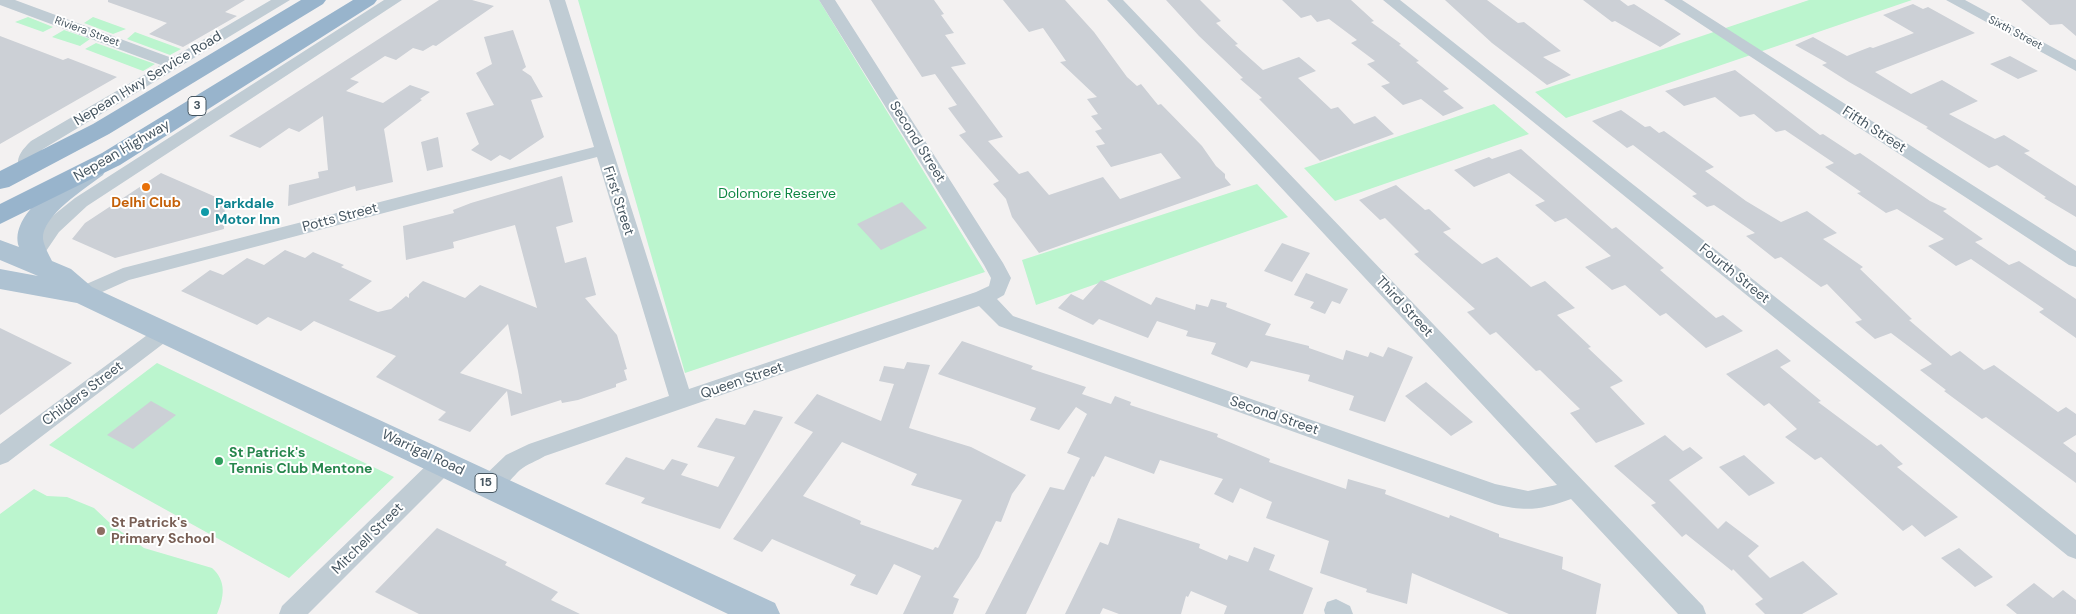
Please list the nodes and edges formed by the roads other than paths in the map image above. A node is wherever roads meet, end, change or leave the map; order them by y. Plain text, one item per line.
1 (1, 0) edge
2 (282, 0) edge
3 (316, 0) edge
4 (367, 0) edge
5 (394, 0) edge
6 (557, 0) edge
7 (827, 0) edge
8 (1115, 0) edge
9 (1391, 0) edge
10 (1672, 0) edge
11 (1954, 0) edge
12 (266, 63) junction
13 (173, 64) junction
14 (2076, 66) edge
15 (240, 100) junction
16 (602, 150) junction
17 (28, 167) junction
18 (95, 168) junction
19 (0, 181) edge
20 (0, 214) edge
21 (0, 249) edge
22 (39, 260) junction
23 (2076, 260) edge
24 (0, 279) edge
25 (991, 292) junction
26 (82, 294) junction
27 (166, 332) junction
28 (682, 402) junction
29 (0, 456) edge
30 (444, 463) junction
31 (490, 485) junction
32 (1575, 488) junction
33 (2076, 549) edge
34 (291, 614) edge
35 (763, 614) edge
36 (1694, 614) edge

1 - 13 street, Riviera Street
2 - 13 street, Nepean Hwy Service Road
3 - 17 highway, 3
4 - 12 highway, Nepean Highway / 3
5 - 15 street
6 - 16 street, First Street
7 - 25 street, Second Street
8 - 32 street, Third Street
9 - 33 street, Fourth Street
10 - 23 street, Fifth Street
11 - 14 street, Sixth Street
12 - 15 street
12 - 18 highway, Nepean Highway / 3
13 - 17 street, Nepean Hwy Service Road
15 - 22 street
16 - 26 street, Potts Street
16 - 28 street, First Street
17 - 19 highway, 3
18 - 20 highway, Nepean Highway / 3
18 - 22 main road
21 - 22 main road, Warrigal Road / 15
22 - 26 main road, Warrigal Road / 15
24 - 26 main road, Warrigal Road / 15
25 - 28 street, Queen Street
25 - 32 street, Second Street
26 - 27 main road, Warrigal Road / 15
27 - 29 street, Childers Street
27 - 30 main road, Warrigal Road / 15
28 - 31 street, Queen Street
30 - 31 main road, Warrigal Road / 15
30 - 34 street, Mitchell Street
31 - 35 main road, Warrigal Road / 15
32 - 36 street, Third Street

